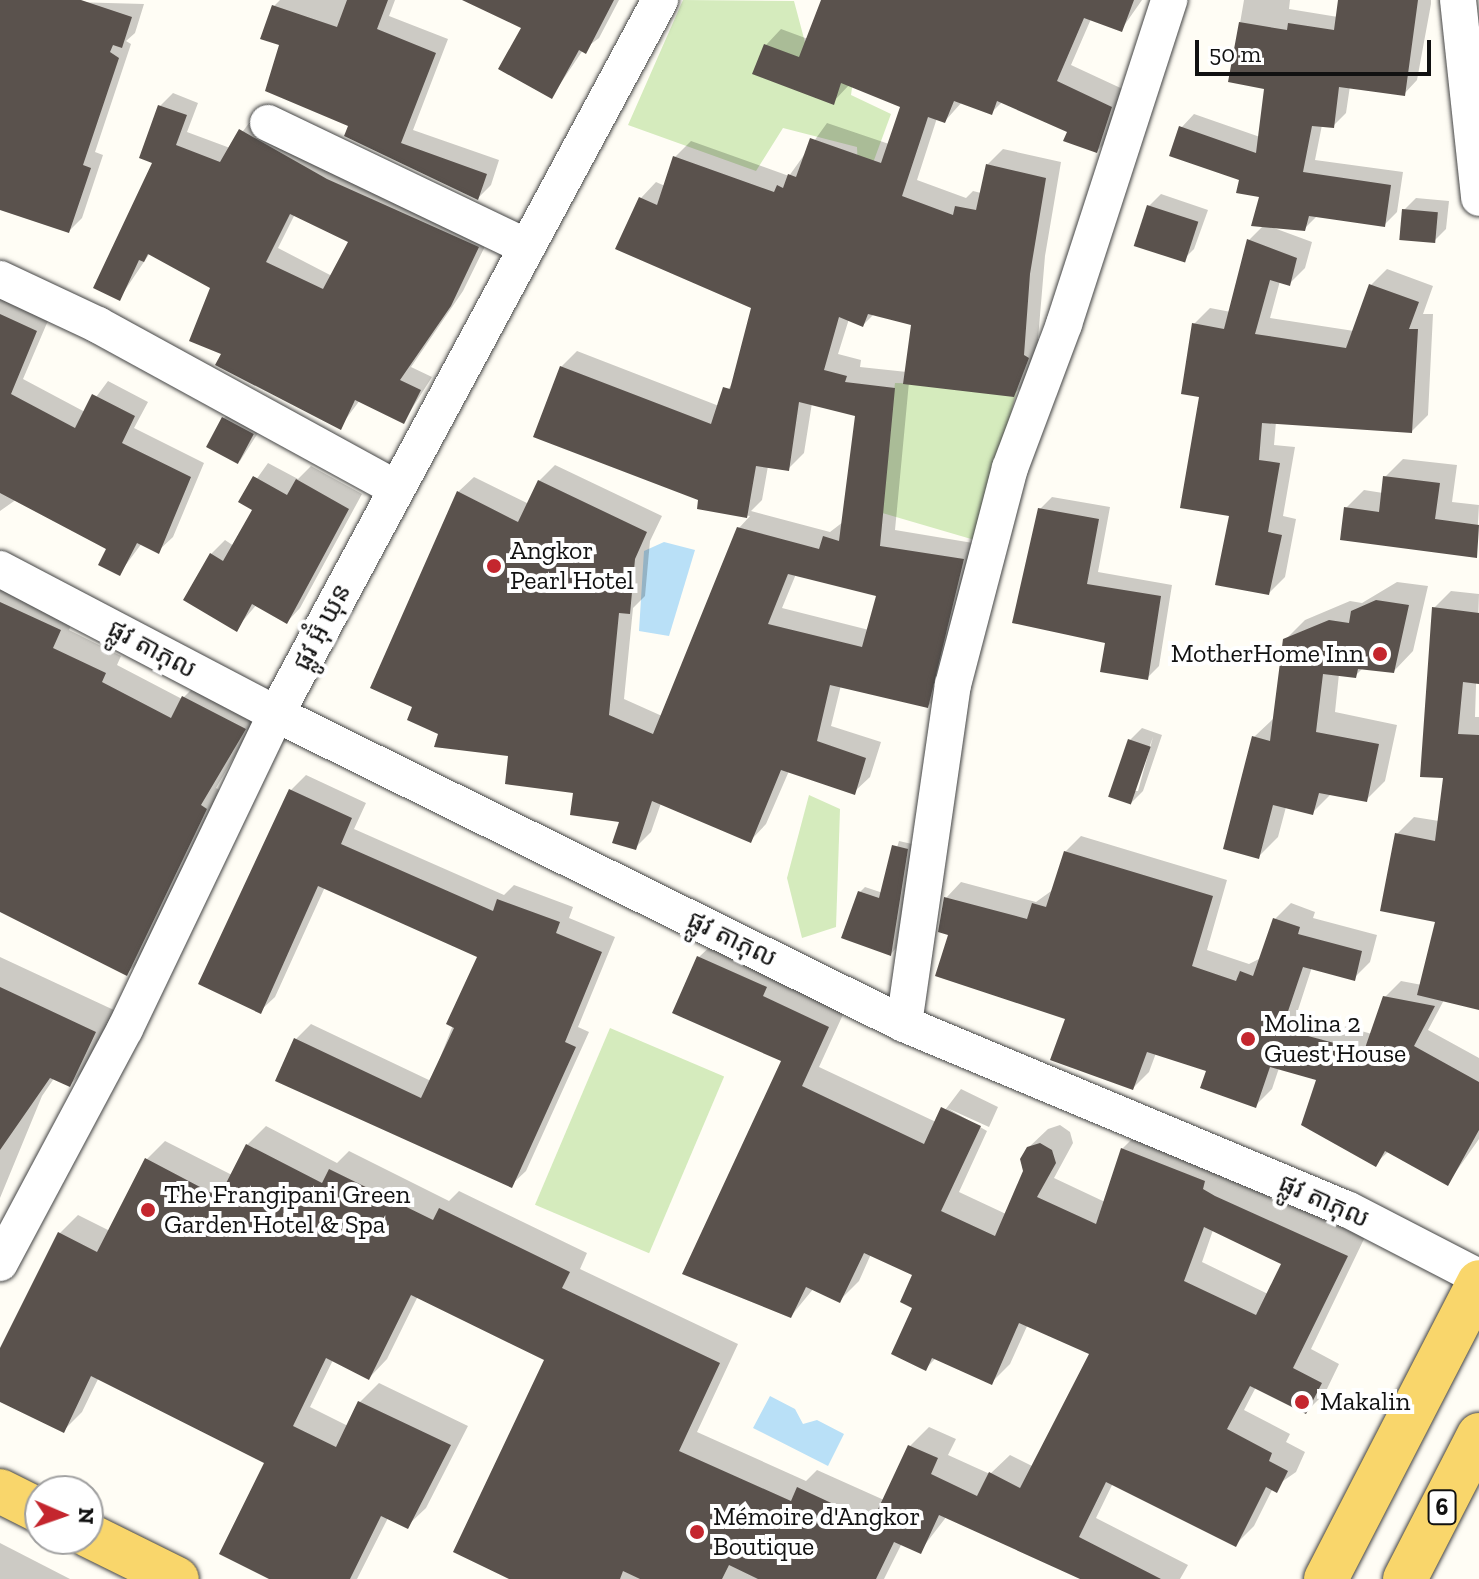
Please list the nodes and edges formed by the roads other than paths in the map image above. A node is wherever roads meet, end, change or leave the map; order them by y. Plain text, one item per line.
1 (660, 0) edge
2 (1169, 0) edge
3 (1458, 0) edge
4 (268, 123) dead end
5 (1479, 198) edge
6 (527, 247) junction
7 (0, 279) edge
8 (396, 488) junction
9 (0, 569) edge
10 (276, 714) junction
11 (904, 1024) junction
12 (0, 1263) edge
13 (1479, 1279) edge
14 (1479, 1435) edge
15 (0, 1491) edge
16 (24, 1503) edge
17 (104, 1543) edge
18 (177, 1579) edge
19 (1326, 1579) edge
20 (1405, 1579) edge

1 - 6 street, ផ្លូវ អ៊ុំ ឃុន
2 - 11 street
3 - 5 street
4 - 6 street
6 - 8 street, ផ្លូវ អ៊ុំ ឃុន
7 - 8 street
8 - 10 street, ផ្លូវ អ៊ុំ ឃុន
9 - 10 street, ផ្លូវ តាភុល
10 - 11 street, ផ្លូវ តាភុល
10 - 12 street, ផ្លូវ អ៊ុំ ឃុន
11 - 13 street, ផ្លូវ តាភុល
13 - 19 main road
14 - 20 main road, 6
15 - 16 main road
17 - 18 main road

